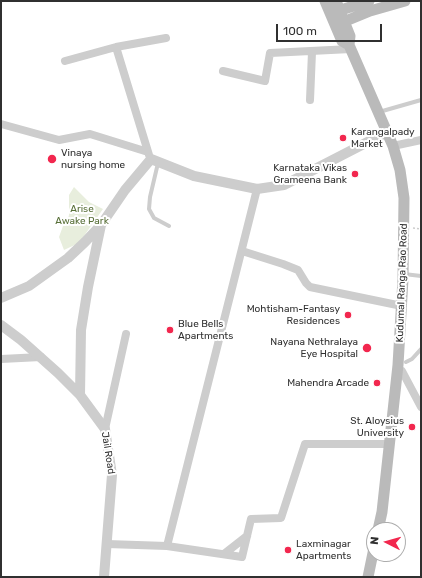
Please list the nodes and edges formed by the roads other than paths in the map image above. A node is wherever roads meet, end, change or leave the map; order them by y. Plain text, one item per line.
1 (325, 1) edge
2 (369, 1) edge
3 (405, 1) edge
4 (338, 15) edge
5 (166, 38) dead end
6 (347, 45) junction
7 (116, 47) junction
8 (312, 52) junction
9 (65, 61) dead end
10 (223, 72) dead end
11 (310, 100) dead end
12 (421, 100) edge
13 (379, 113) junction
14 (1, 124) edge
15 (387, 132) junction
16 (421, 140) edge
17 (393, 146) junction
18 (152, 158) junction
19 (257, 189) junction
20 (101, 225) junction
21 (169, 226) dead end
22 (242, 251) junction
23 (403, 274) junction
24 (421, 276) edge
25 (1, 298) edge
26 (402, 306) junction
27 (1, 325) edge
28 (126, 334) dead end
29 (421, 349) edge
30 (42, 357) junction
31 (1, 359) edge
32 (81, 363) junction
33 (401, 364) junction
34 (58, 373) junction
35 (80, 395) junction
36 (421, 407) edge
37 (105, 429) junction
38 (390, 444) junction
39 (380, 522) edge
40 (247, 536) junction
41 (107, 544) junction
42 (167, 546) junction
43 (224, 554) junction
44 (371, 562) edge
45 (104, 577) edge
46 (368, 577) edge

1 - 4 main road, Kudumal Ranga Rao Road
2 - 4 main road
3 - 4 main road
4 - 6 main road, Kudumal Ranga Rao Road
5 - 7 street
6 - 8 street
6 - 13 main road, Kudumal Ranga Rao Road
7 - 9 street
7 - 18 street
8 - 10 street
8 - 11 street
12 - 13 lane
13 - 15 main road, Kudumal Ranga Rao Road
14 - 18 street
15 - 17 main road, Kudumal Ranga Rao Road
15 - 19 street
16 - 17 street
17 - 23 main road, Kudumal Ranga Rao Road
18 - 19 street
18 - 20 street
18 - 21 lane
19 - 22 street
20 - 25 street
20 - 32 street
22 - 26 street
22 - 42 street
23 - 24 lane
23 - 26 main road, Kudumal Ranga Rao Road
26 - 33 main road, Kudumal Ranga Rao Road
27 - 30 street, Jail Road
28 - 37 street
29 - 33 lane
30 - 31 street
30 - 34 street, Jail Road
32 - 34 street
32 - 35 street
33 - 36 street
33 - 38 main road, Kudumal Ranga Rao Road
34 - 35 street, Jail Road
35 - 37 street, Jail Road
37 - 41 street, Jail Road
38 - 39 main road, Kudumal Ranga Rao Road
38 - 40 street
40 - 43 street
40 - 43 street
41 - 42 street
41 - 45 street, Jail Road
42 - 43 street
44 - 46 main road

